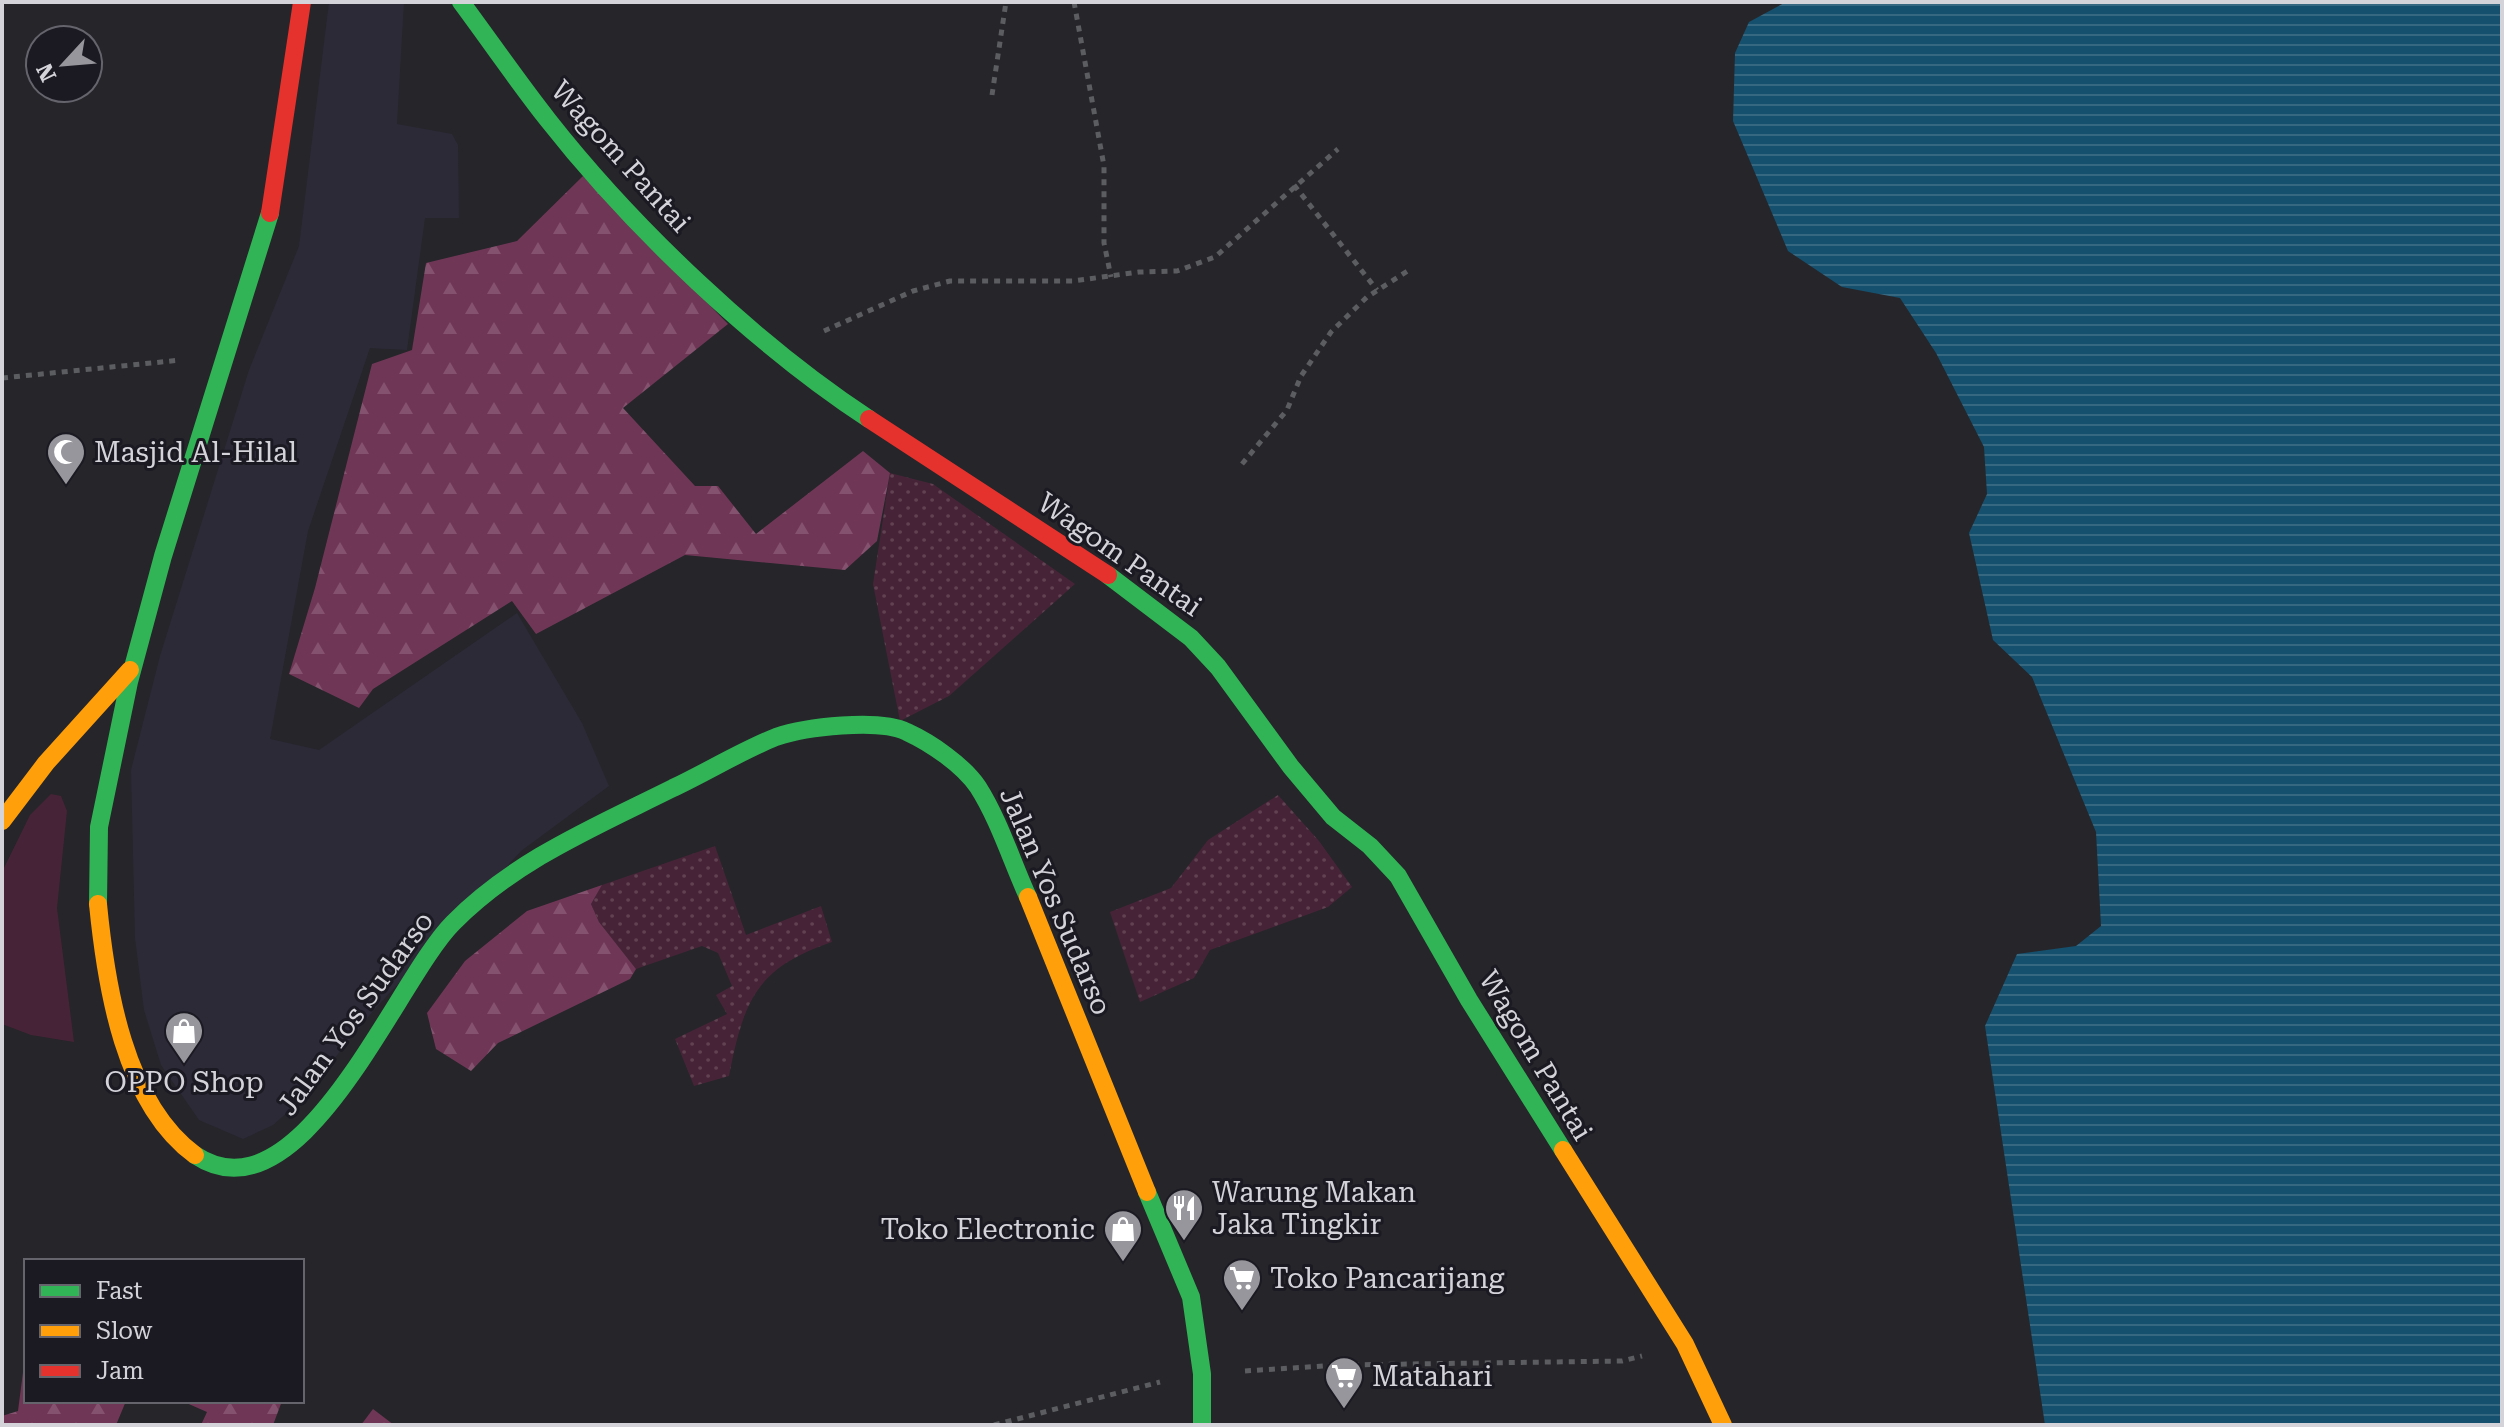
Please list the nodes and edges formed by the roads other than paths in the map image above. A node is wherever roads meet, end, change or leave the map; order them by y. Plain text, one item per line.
1 (302, 2) edge
2 (461, 2) edge
3 (130, 670) junction
4 (2, 821) edge
5 (1202, 1425) edge
6 (1723, 1425) edge

1 - 3 main road, Jalan Yos Sudarso
2 - 6 main road, Wagom Pantai
3 - 4 main road
3 - 5 main road, Jalan Yos Sudarso

